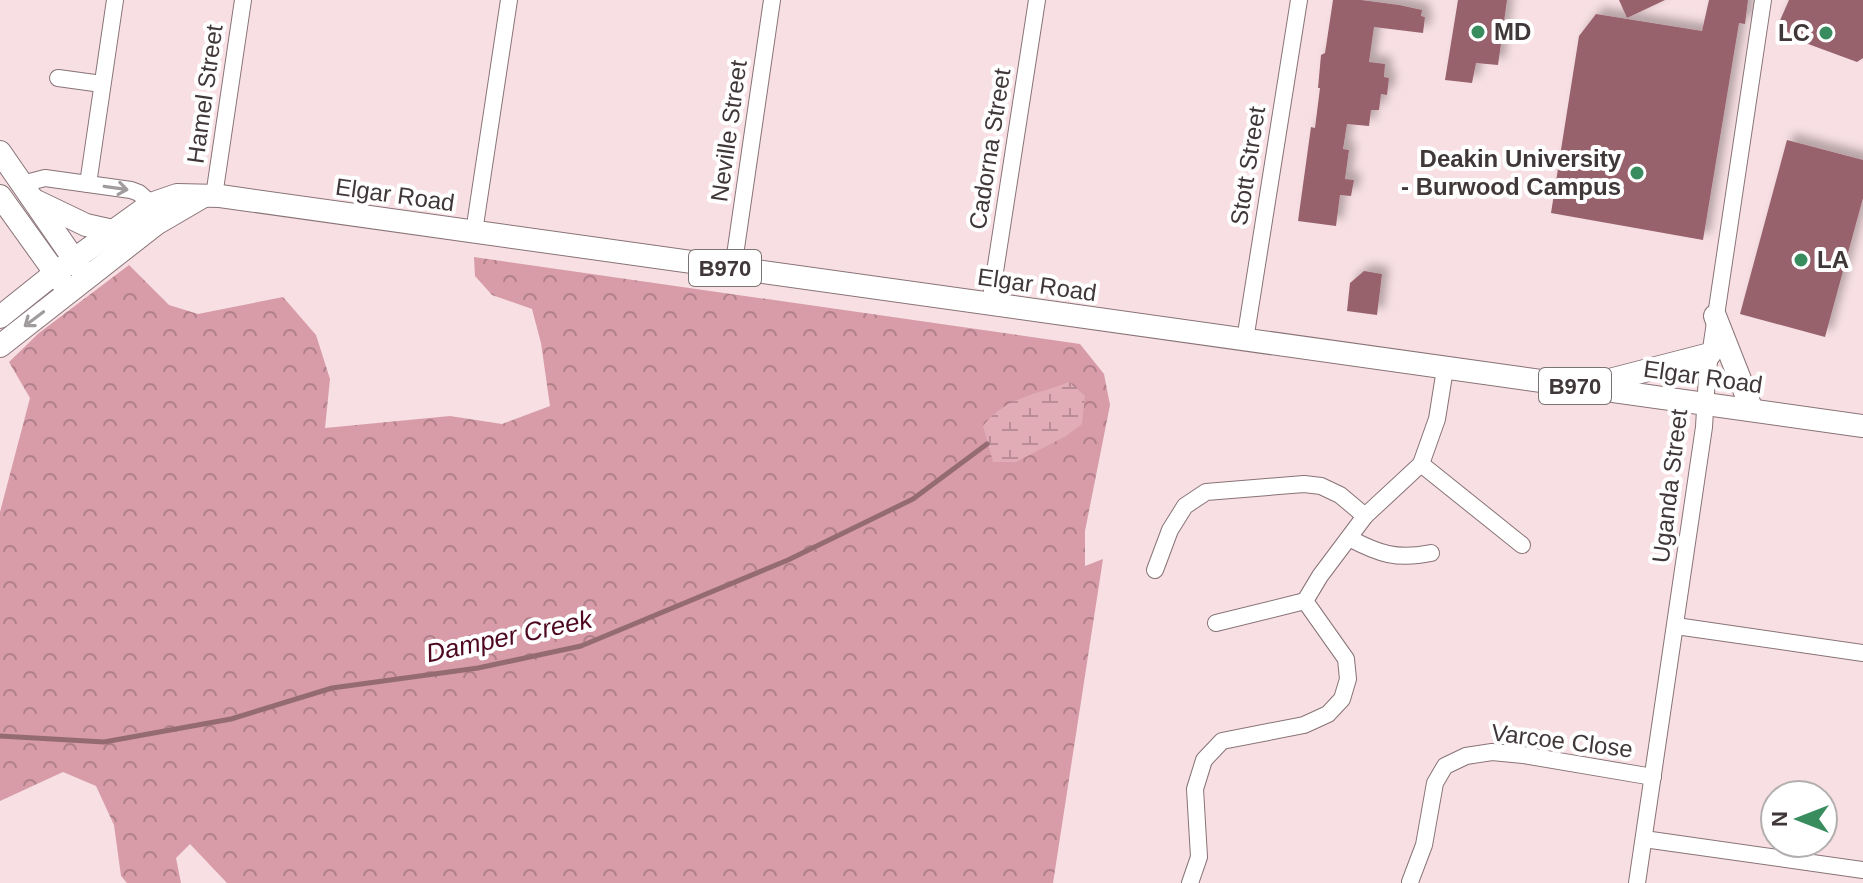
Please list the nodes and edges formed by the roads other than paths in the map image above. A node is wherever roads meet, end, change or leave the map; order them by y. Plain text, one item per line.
1 (115, 0) edge
2 (243, 0) edge
3 (509, 0) edge
4 (772, 0) edge
5 (1037, 0) edge
6 (1299, 0) edge
7 (1763, 0) edge
8 (58, 78) dead end
9 (102, 84) junction
10 (0, 152) edge
11 (88, 184) junction
12 (26, 191) junction
13 (0, 196) edge
14 (209, 196) junction
15 (151, 204) junction
16 (113, 231) junction
17 (474, 232) junction
18 (35, 246) junction
19 (64, 266) junction
20 (733, 269) junction
21 (87, 278) junction
22 (69, 292) junction
23 (21, 300) junction
24 (990, 304) junction
25 (1715, 316) junction
26 (0, 317) edge
27 (1245, 340) junction
28 (0, 346) edge
29 (1710, 354) junction
30 (1445, 369) junction
31 (1585, 387) junction
32 (1705, 402) junction
33 (1752, 410) junction
34 (1863, 426) edge
35 (1421, 464) junction
36 (1365, 516) junction
37 (1349, 538) junction
38 (1522, 545) dead end
39 (1431, 553) dead end
40 (1155, 570) dead end
41 (1305, 601) junction
42 (1216, 623) dead end
43 (1676, 626) junction
44 (1863, 653) edge
45 (1653, 777) junction
46 (1644, 839) junction
47 (1863, 870) edge
48 (1410, 882) edge
49 (1190, 883) edge
50 (1637, 883) edge

1 - 9 street
2 - 14 street, Hamel Street
3 - 17 street
4 - 20 street, Neville Street
5 - 24 street, Cadorna Street
6 - 27 street, Stott Street
7 - 25 street, Uganda Street
8 - 9 street
9 - 11 street
10 - 12 main road
11 - 12 street
11 -> 15 street
12 - 16 main road
12 - 19 main road
13 - 18 main road
14 - 15 main road, Elgar Road / B970
14 - 17 main road, Elgar Road / B970
14 - 21 main road
15 - 16 main road, Elgar Road / B970
16 - 19 main road, Elgar Road / B970
17 - 20 main road, Elgar Road / B970
18 - 19 main road
18 - 23 main road
19 - 21 main road
19 - 22 main road
19 - 23 main road, Elgar Road
20 - 24 main road, Elgar Road / B970
21 - 22 main road
22 -> 28 main road
23 - 26 main road, Elgar Road
24 - 27 main road, Elgar Road / B970
25 - 29 street, Uganda Street
25 - 33 main road
27 - 30 main road, Elgar Road / B970
29 - 31 main road
29 - 32 street, Uganda Street
30 - 31 main road, Elgar Road / B970
30 - 35 street
31 - 32 main road, Elgar Road / B970
32 - 33 main road, Elgar Road / B970
32 - 43 street, Uganda Street
33 - 34 main road, Elgar Road / B970
35 - 36 street
35 - 38 street
36 - 37 street
36 - 40 street
37 - 39 street
37 - 41 street
41 - 42 street
41 - 49 street
43 - 44 street
43 - 45 street, Uganda Street
45 - 46 street, Uganda Street
45 - 48 street, Varcoe Close
46 - 47 street
46 - 50 street, Uganda Street

